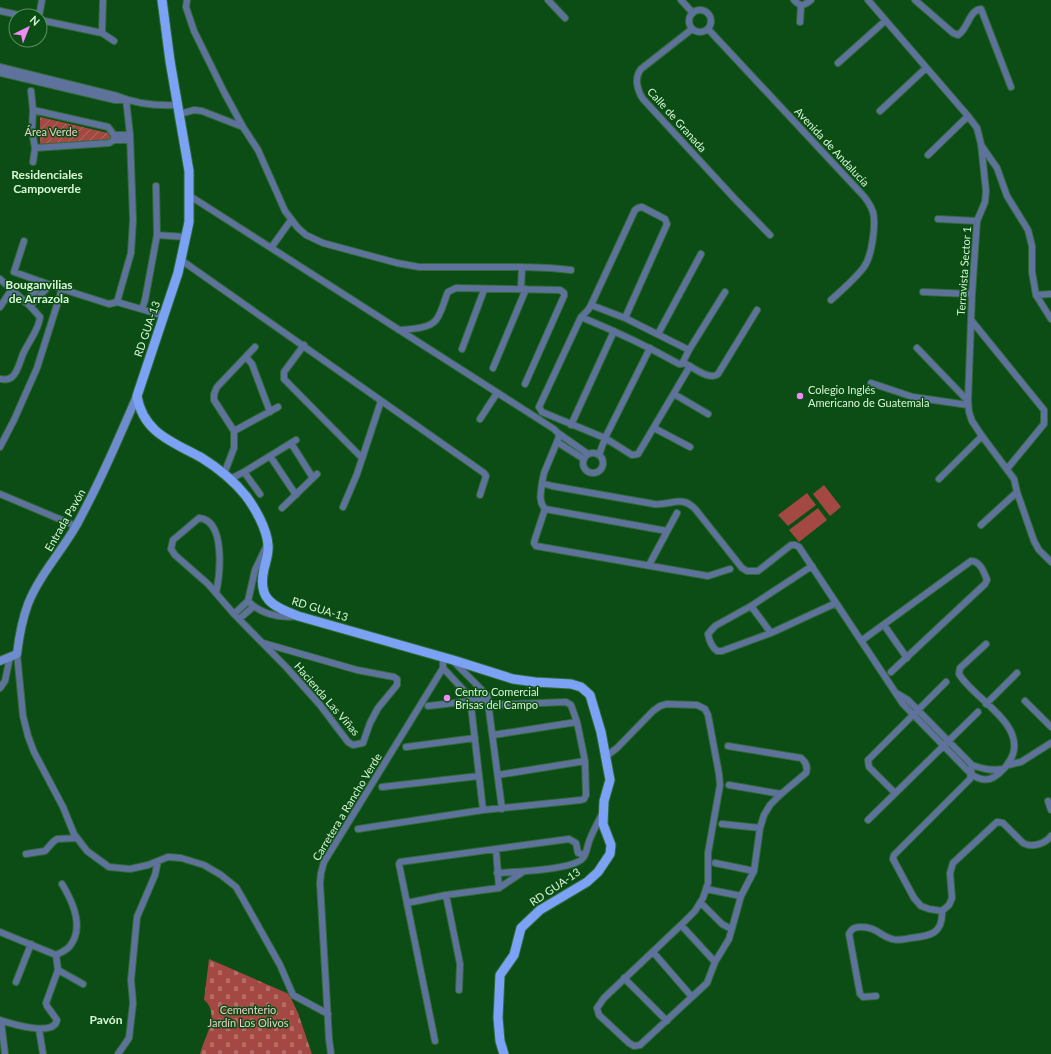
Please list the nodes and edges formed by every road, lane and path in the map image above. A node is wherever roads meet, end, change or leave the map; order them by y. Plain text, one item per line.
1 (103, 0) edge
2 (162, 0) edge
3 (187, 0) edge
4 (548, 0) edge
5 (680, 0) edge
6 (794, 0) edge
7 (811, 0) edge
8 (868, 0) edge
9 (878, 0) edge
10 (915, 0) edge
11 (801, 6) junction
12 (873, 6) junction
13 (693, 13) junction
14 (565, 18) dead end
15 (886, 21) junction
16 (48, 22) edge
17 (800, 22) dead end
18 (708, 28) junction
19 (692, 29) junction
20 (102, 33) junction
21 (114, 41) dead end
22 (838, 62) dead end
23 (0, 67) edge
24 (926, 68) junction
25 (0, 73) edge
26 (1011, 87) dead end
27 (31, 91) dead end
28 (126, 100) junction
29 (178, 105) junction
30 (33, 110) junction
31 (880, 111) dead end
32 (180, 114) junction
33 (968, 116) junction
34 (243, 127) junction
35 (114, 137) junction
36 (130, 137) junction
37 (981, 144) junction
38 (35, 148) junction
39 (928, 156) dead end
40 (33, 162) dead end
41 (156, 186) dead end
42 (190, 196) junction
43 (938, 219) dead end
44 (291, 220) junction
45 (977, 221) junction
46 (770, 234) dead end
47 (157, 235) junction
48 (186, 237) junction
49 (24, 241) dead end
50 (271, 248) junction
51 (701, 254) dead end
52 (182, 260) junction
53 (522, 267) junction
54 (571, 270) dead end
55 (0, 279) edge
56 (43, 283) junction
57 (50, 285) junction
58 (12, 289) junction
59 (62, 289) junction
60 (523, 289) junction
61 (484, 290) junction
62 (725, 292) dead end
63 (923, 292) dead end
64 (972, 294) junction
65 (1051, 294) edge
66 (1036, 295) junction
67 (831, 300) dead end
68 (118, 302) junction
69 (28, 304) junction
70 (591, 305) junction
71 (0, 307) edge
72 (142, 309) junction
73 (757, 310) dead end
74 (165, 316) junction
75 (581, 317) junction
76 (625, 318) junction
77 (1051, 319) edge
78 (971, 320) junction
79 (399, 330) junction
80 (614, 331) junction
81 (658, 334) junction
82 (304, 345) junction
83 (255, 346) dead end
84 (650, 348) junction
85 (917, 348) dead end
86 (462, 349) dead end
87 (689, 350) junction
88 (246, 357) junction
89 (683, 362) junction
90 (690, 366) junction
91 (493, 368) dead end
92 (0, 379) edge
93 (871, 383) dead end
94 (525, 384) dead end
95 (497, 393) junction
96 (674, 394) junction
97 (137, 396) junction
98 (381, 401) junction
99 (968, 403) junction
100 (278, 408) dead end
101 (270, 412) junction
102 (708, 414) dead end
103 (480, 418) dead end
104 (570, 425) junction
105 (654, 428) junction
106 (234, 431) junction
107 (558, 432) junction
108 (982, 436) junction
109 (606, 438) junction
110 (557, 442) junction
111 (0, 447) edge
112 (690, 447) dead end
113 (588, 454) junction
114 (598, 455) junction
115 (270, 456) junction
116 (362, 458) junction
117 (584, 460) junction
118 (1007, 469) junction
119 (244, 472) junction
120 (227, 477) junction
121 (939, 479) dead end
122 (542, 483) junction
123 (1017, 492) junction
124 (0, 494) edge
125 (260, 494) dead end
126 (296, 495) junction
127 (480, 495) dead end
128 (342, 507) dead end
129 (282, 508) dead end
130 (545, 509) junction
131 (677, 513) dead end
132 (981, 525) dead end
133 (76, 526) junction
134 (667, 531) junction
135 (268, 543) junction
136 (1051, 562) edge
137 (649, 565) junction
138 (812, 566) junction
139 (730, 569) dead end
140 (216, 593) junction
141 (248, 601) junction
142 (836, 604) junction
143 (751, 606) junction
144 (253, 607) junction
145 (234, 614) junction
146 (298, 616) junction
147 (239, 619) junction
148 (884, 625) junction
149 (771, 633) junction
150 (861, 641) junction
151 (263, 644) junction
152 (986, 644) dead end
153 (14, 656) junction
154 (443, 657) junction
155 (907, 658) junction
156 (0, 660) edge
157 (453, 660) junction
158 (443, 668) junction
159 (891, 672) dead end
160 (1017, 673) dead end
161 (946, 682) dead end
162 (0, 688) edge
163 (481, 689) junction
164 (471, 699) junction
165 (1025, 701) dead end
166 (488, 702) junction
167 (986, 704) junction
168 (428, 706) dead end
169 (978, 712) dead end
170 (916, 713) junction
171 (577, 722) junction
172 (1051, 726) edge
173 (493, 735) junction
174 (475, 738) junction
175 (1051, 743) edge
176 (946, 744) junction
177 (728, 746) dead end
178 (406, 747) dead end
179 (605, 757) junction
180 (585, 761) junction
181 (972, 765) junction
182 (1008, 765) junction
183 (1002, 769) junction
184 (971, 774) junction
185 (498, 775) junction
186 (480, 776) junction
187 (729, 784) dead end
188 (382, 787) dead end
189 (781, 794) junction
190 (895, 794) junction
191 (1048, 801) dead end
192 (502, 809) junction
193 (483, 810) junction
194 (1051, 810) edge
195 (604, 811) junction
196 (868, 820) dead end
197 (722, 824) dead end
198 (760, 828) junction
199 (358, 829) dead end
200 (1051, 836) edge
201 (77, 838) junction
202 (496, 849) junction
203 (26, 854) dead end
204 (584, 855) junction
205 (158, 861) junction
206 (715, 863) dead end
207 (524, 871) junction
208 (754, 871) junction
209 (497, 873) junction
210 (62, 884) dead end
211 (499, 888) junction
212 (706, 889) junction
213 (446, 895) junction
214 (741, 896) junction
215 (407, 903) junction
216 (701, 903) junction
217 (942, 911) junction
218 (681, 926) junction
219 (731, 929) junction
220 (0, 932) edge
221 (31, 944) junction
222 (653, 952) junction
223 (56, 955) junction
224 (715, 962) junction
225 (58, 970) junction
226 (624, 978) junction
227 (16, 982) dead end
228 (83, 984) dead end
229 (458, 990) dead end
230 (876, 996) dead end
231 (692, 997) junction
232 (328, 1014) junction
233 (1, 1021) edge
234 (667, 1021) junction
235 (38, 1029) junction
236 (435, 1041) dead end
237 (5, 1054) edge
238 (43, 1054) edge
239 (118, 1054) edge
240 (330, 1054) edge
241 (504, 1054) edge

1 - 20 street
2 - 29 main road, RD GUA-13
3 - 34 street
4 - 14 street
5 - 13 street
6 - 11 street
7 - 11 street
8 - 12 street, Terravista Sector 1
9 - 12 street
10 - 26 street
11 - 17 street
12 - 15 street, Terravista Sector 1
13 - 18 street
13 - 19 street
15 - 22 street
15 - 24 street, Terravista Sector 1
16 - 20 street
18 - 19 street
18 - 67 street, Avenida de Andalucía
19 - 46 street, Calle de Granada
20 - 21 street
23 - 28 street
24 - 31 street
24 - 33 street, Terravista Sector 1
25 - 28 street
27 - 30 street
28 - 29 street
28 - 36 street
29 - 32 main road, RD GUA-13
30 - 35 street
30 - 38 street
32 - 34 street
32 - 42 main road, RD GUA-13
33 - 37 street, Terravista Sector 1
33 - 39 street
34 - 44 street
35 - 36 street
35 - 38 street
36 - 68 street
37 - 45 street, Terravista Sector 1
37 - 66 street
38 - 40 street
41 - 47 street
42 - 48 main road, RD GUA-13
42 - 50 street
43 - 45 street
44 - 50 street
44 - 53 street
45 - 64 street, Terravista Sector 1
47 - 48 street
47 - 72 street
48 - 52 main road, RD GUA-13
49 - 56 street
50 - 79 street
51 - 81 street
52 - 74 main road, RD GUA-13
52 - 82 street
53 - 54 street
53 - 60 street
55 - 58 street
56 - 57 street
56 - 69 street
57 - 59 street
57 - 69 street
58 - 69 street
58 - 71 street
59 - 68 street
59 - 111 street
60 - 61 street
60 - 91 street
60 - 94 street
61 - 79 street
61 - 86 street
62 - 87 street
63 - 64 street
64 - 78 street, Terravista Sector 1
65 - 66 street
66 - 77 street
68 - 72 street
69 - 92 street
70 - 75 street
70 - 76 street
70 - 76 street
72 - 74 street
73 - 90 street
74 - 97 main road, RD GUA-13
75 - 80 street
75 - 104 street
76 - 81 street
78 - 99 street, Terravista Sector 1
78 - 118 street
79 - 95 street
80 - 84 street
80 - 104 street
81 - 87 street
82 - 98 street
82 - 116 street
83 - 88 street
84 - 89 street
84 - 109 street
85 - 99 street
87 - 89 street
88 - 101 street
88 - 106 street
89 - 90 street
90 - 96 street
93 - 99 street
95 - 103 street
95 - 107 street
96 - 102 street
96 - 105 street
97 - 120 main road, RD GUA-13
97 - 133 street, Entrada Pavón
98 - 116 street
98 - 127 street
99 - 108 street, Terravista Sector 1
100 - 101 street
101 - 106 street
104 - 109 street
105 - 109 street
105 - 112 street
106 - 120 street
107 - 110 street
107 - 113 street
108 - 118 street, Terravista Sector 1
108 - 121 street
109 - 114 street
110 - 117 street
110 - 122 street
113 - 114 street
113 - 117 street
114 - 117 street
115 - 119 street
115 - 126 street
115 - 126 street
116 - 128 street
118 - 123 street, Terravista Sector 1
119 - 120 street
119 - 125 street
120 - 135 main road, RD GUA-13
122 - 130 street
122 - 138 street
123 - 132 street
123 - 136 street, Terravista Sector 1
124 - 133 street
126 - 129 street
130 - 134 street
130 - 137 street
131 - 134 street
133 - 153 street, Entrada Pavón
134 - 137 street
135 - 141 street
135 - 146 main road, RD GUA-13
137 - 139 street
138 - 142 street
138 - 143 street
140 - 140 street, Hacienda Las Viñas
140 - 145 street, Hacienda Las Viñas
141 - 144 street
141 - 145 street
142 - 149 street
142 - 150 street
143 - 149 street
143 - 149 street
144 - 146 street
144 - 147 street
145 - 147 street, Hacienda Las Viñas
146 - 154 main road, RD GUA-13
147 - 151 street, Hacienda Las Viñas
148 - 150 street
148 - 155 street
148 - 155 street
150 - 170 street
151 - 151 street, Hacienda Las Viñas
152 - 167 street
153 - 156 street
153 - 162 street
153 - 201 street
154 - 157 main road, RD GUA-13
154 - 158 street
155 - 159 street
157 - 163 street
157 - 179 main road, RD GUA-13
158 - 164 street
158 - 232 street, Carretera a Rancho Verde
160 - 167 street
161 - 170 street
163 - 164 street
163 - 166 street
164 - 166 street
164 - 168 street
164 - 174 street
165 - 172 street
166 - 171 street
166 - 173 street
167 - 182 street
169 - 176 street
170 - 176 street
170 - 190 street
171 - 173 street
171 - 180 street
173 - 185 street
174 - 178 street
174 - 186 street
175 - 182 street
176 - 181 street
176 - 184 street
176 - 190 street
177 - 189 street
179 - 195 main road, RD GUA-13
179 - 212 street
180 - 185 street
180 - 192 street
181 - 183 street
181 - 184 street
182 - 183 street
183 - 184 street
184 - 217 street
185 - 192 street
186 - 188 street
186 - 193 street
187 - 189 street
189 - 198 street
190 - 196 street
191 - 194 street
192 - 193 street
193 - 199 street
195 - 204 street
195 - 241 main road, RD GUA-13
197 - 198 street
198 - 208 street
200 - 217 street
201 - 203 street
201 - 205 street
202 - 204 street
202 - 209 street
202 - 215 street
204 - 207 street
205 - 232 street
205 - 239 street
206 - 208 street
207 - 209 street
207 - 211 street
208 - 214 street
209 - 211 street
210 - 223 street
211 - 213 street
212 - 214 street
212 - 216 street
213 - 215 street
213 - 229 street
214 - 219 street
215 - 236 street
216 - 218 street
216 - 219 street
217 - 230 street
218 - 222 street
218 - 224 street
219 - 224 street
220 - 221 street
221 - 223 street
221 - 227 street
222 - 226 street
222 - 231 street
223 - 225 street
224 - 231 street
225 - 228 street
225 - 235 street
226 - 234 street
226 - 234 street
231 - 234 street
232 - 240 street, Carretera a Rancho Verde
233 - 235 street
233 - 237 street
235 - 238 street

